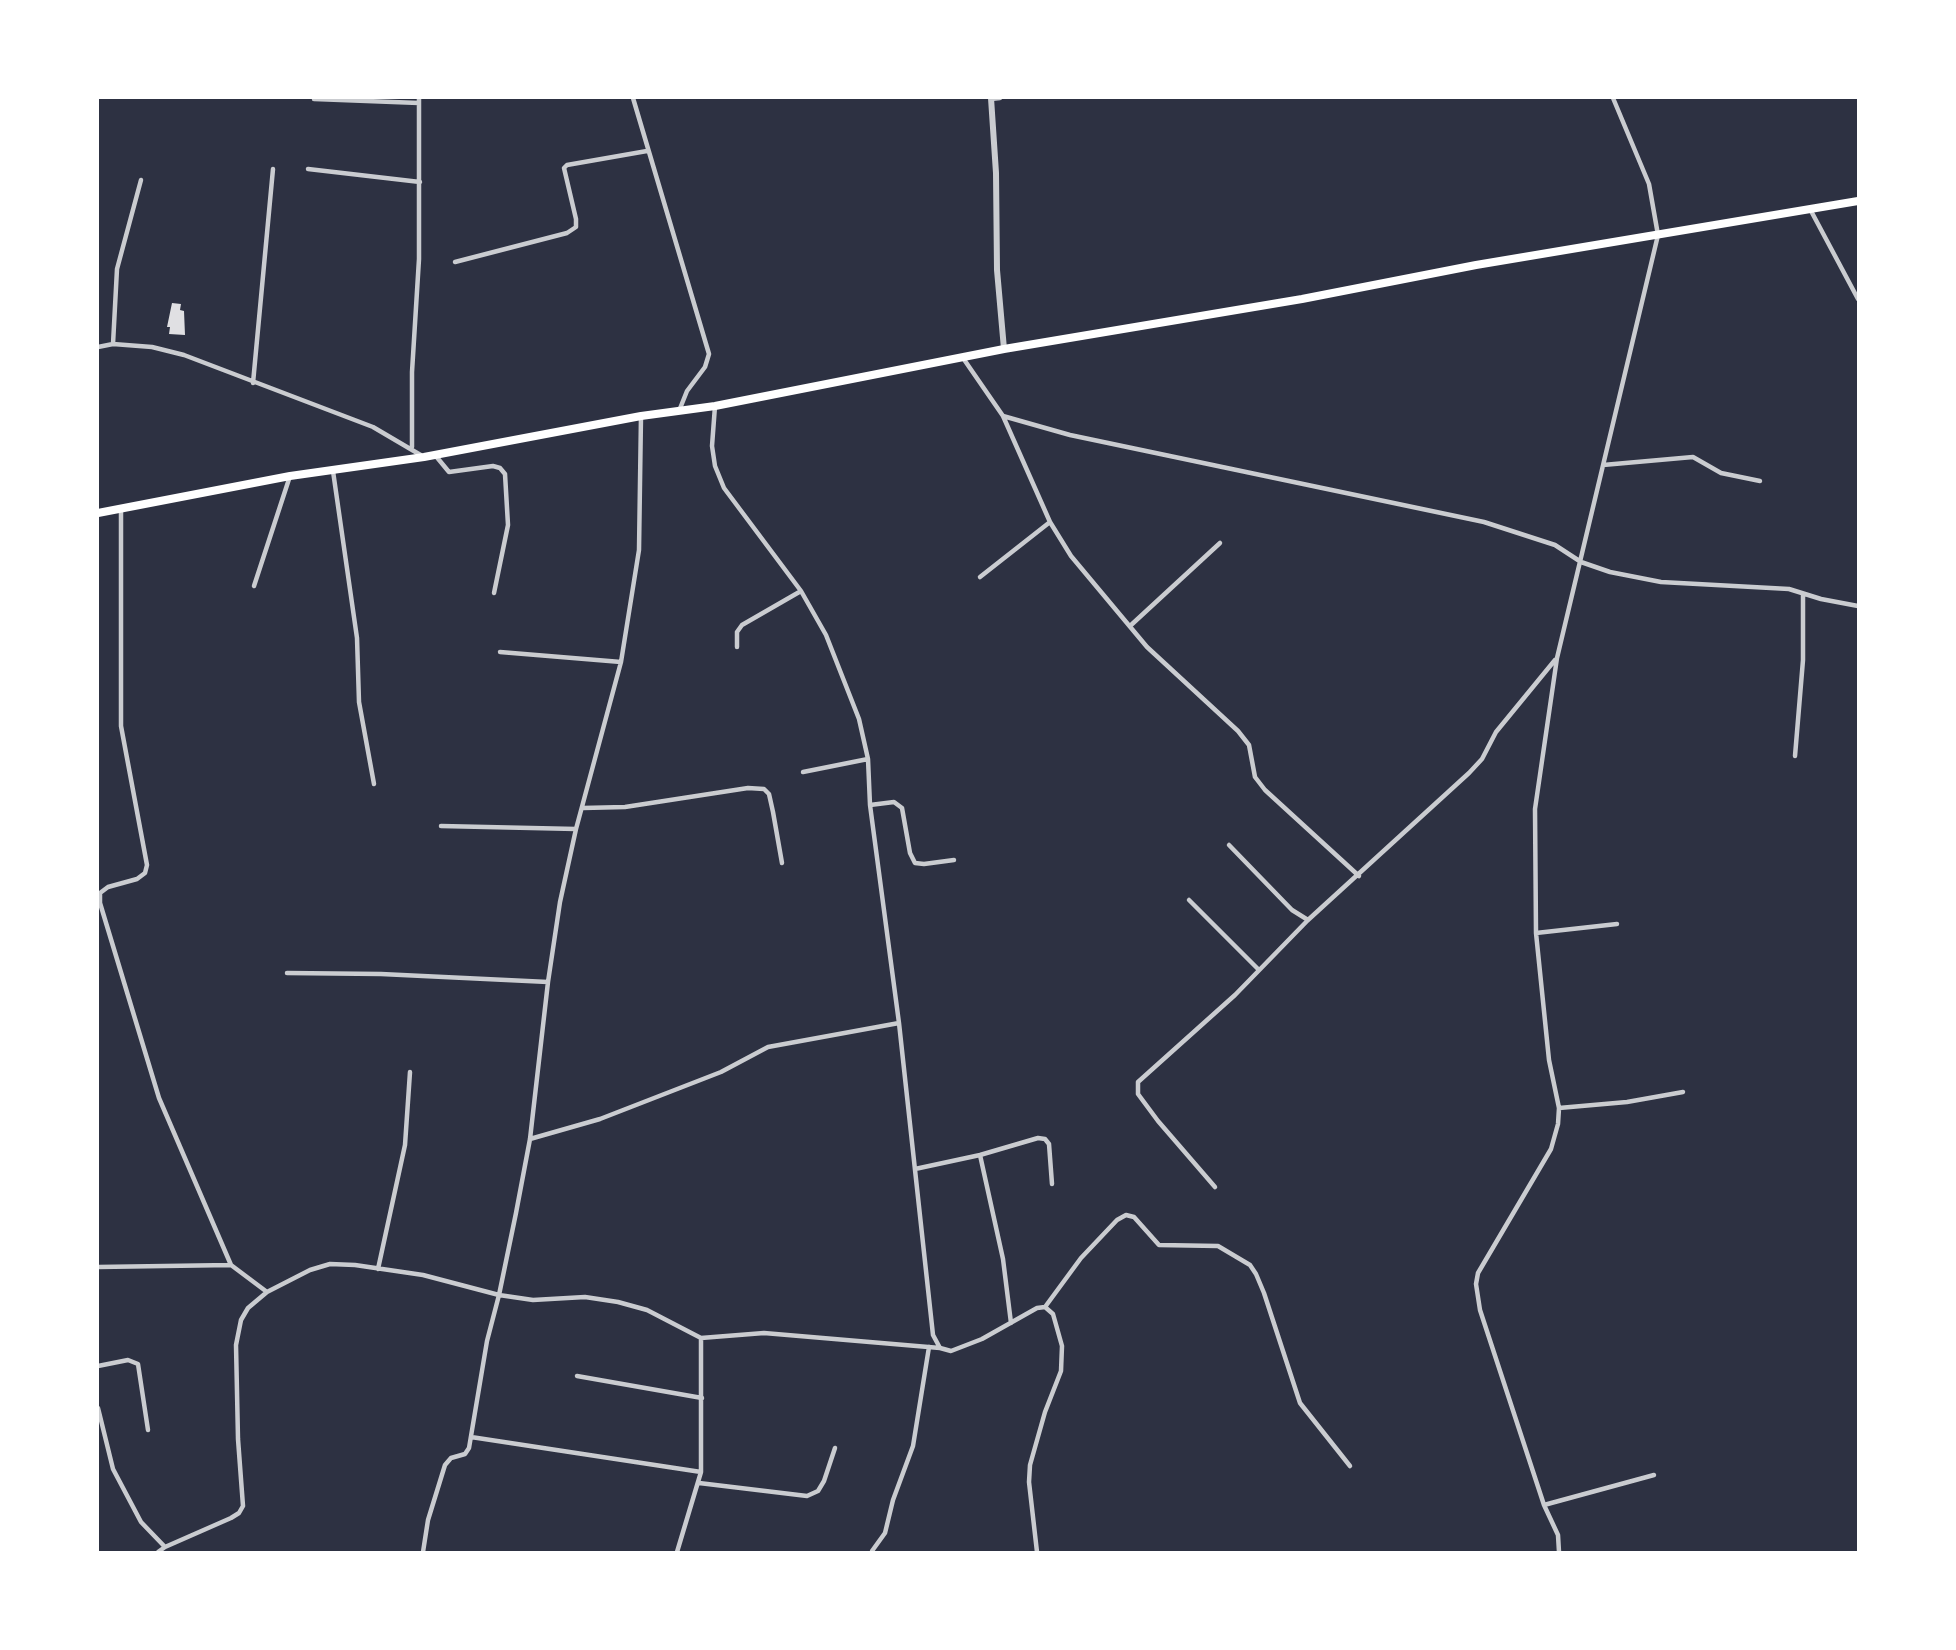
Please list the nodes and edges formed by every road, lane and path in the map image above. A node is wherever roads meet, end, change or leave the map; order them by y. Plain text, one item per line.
1 (633, 98) edge
2 (991, 98) edge
3 (1000, 98) edge
4 (1613, 98) edge
5 (314, 99) edge
6 (419, 100) edge
7 (647, 151) junction
8 (273, 169) dead end
9 (308, 169) dead end
10 (141, 180) dead end
11 (420, 182) junction
12 (1858, 201) edge
13 (1810, 208) junction
14 (1658, 235) junction
15 (455, 262) dead end
16 (1858, 299) edge
17 (113, 344) junction
18 (98, 347) edge
19 (1004, 349) junction
20 (963, 358) junction
21 (253, 383) junction
22 (715, 406) junction
23 (679, 411) junction
24 (641, 416) junction
25 (1003, 416) junction
26 (412, 447) junction
27 (435, 455) junction
28 (424, 457) junction
29 (1603, 465) junction
30 (333, 471) junction
31 (290, 476) junction
32 (1760, 481) dead end
33 (121, 508) junction
34 (98, 513) edge
35 (1050, 522) junction
36 (1220, 543) dead end
37 (1581, 562) junction
38 (981, 577) dead end
39 (254, 586) dead end
40 (801, 591) junction
41 (494, 593) dead end
42 (1803, 594) junction
43 (1858, 606) edge
44 (1130, 626) junction
45 (737, 647) dead end
46 (500, 652) dead end
47 (1557, 658) junction
48 (621, 662) junction
49 (1795, 756) dead end
50 (868, 759) junction
51 (803, 772) dead end
52 (374, 784) dead end
53 (870, 805) junction
54 (583, 808) junction
55 (441, 826) dead end
56 (576, 830) junction
57 (1228, 845) dead end
58 (954, 860) dead end
59 (782, 863) dead end
60 (1359, 876) junction
61 (1189, 900) dead end
62 (1308, 920) junction
63 (1617, 924) dead end
64 (1536, 933) junction
65 (1259, 970) junction
66 (287, 973) dead end
67 (548, 982) junction
68 (899, 1023) junction
69 (410, 1072) dead end
70 (1683, 1092) dead end
71 (1559, 1108) junction
72 (530, 1139) junction
73 (980, 1155) junction
74 (915, 1169) junction
75 (1052, 1184) dead end
76 (1215, 1187) dead end
77 (231, 1264) junction
78 (98, 1267) edge
79 (378, 1269) junction
80 (267, 1292) junction
81 (500, 1295) junction
82 (1045, 1307) junction
83 (1011, 1323) junction
84 (701, 1338) junction
85 (929, 1347) junction
86 (940, 1348) junction
87 (98, 1366) edge
88 (577, 1376) dead end
89 (702, 1398) junction
90 (98, 1408) edge
91 (148, 1430) dead end
92 (471, 1437) junction
93 (834, 1449) dead end
94 (1350, 1466) dead end
95 (701, 1472) junction
96 (1654, 1475) dead end
97 (699, 1483) junction
98 (1544, 1505) junction
99 (165, 1546) junction
100 (872, 1551) edge
101 (158, 1552) edge
102 (423, 1552) edge
103 (677, 1552) edge
104 (1036, 1552) edge
105 (1559, 1552) edge

1 - 7 street
2 - 3 street
2 - 19 street
4 - 14 street
5 - 6 street
6 - 11 street
7 - 15 street
7 - 23 street
8 - 21 street
9 - 11 street
10 - 17 street
11 - 26 street
12 - 13 highway
13 - 14 highway
13 - 16 street
14 - 19 highway
14 - 29 street
17 - 18 street
17 - 21 street
19 - 20 highway
20 - 22 highway
20 - 25 street
21 - 26 street
22 - 23 highway
22 - 40 street
23 - 24 highway
24 - 27 highway
24 - 48 street
25 - 35 street
25 - 37 street
26 - 28 street
27 - 28 highway
27 - 41 street
28 - 30 highway
29 - 32 street
29 - 37 street
30 - 31 highway
30 - 52 street
31 - 33 highway
31 - 39 street
33 - 34 highway
33 - 77 street
35 - 38 street
35 - 44 street
36 - 44 street
37 - 42 street
37 - 47 street
40 - 45 street
40 - 50 street
42 - 43 street
42 - 49 street
44 - 60 street
46 - 48 street
47 - 60 street
47 - 64 street
48 - 54 street
50 - 51 street
50 - 53 street
53 - 58 street
53 - 68 street
54 - 56 street
54 - 59 street
55 - 56 street
56 - 67 street
57 - 62 street
60 - 62 street
61 - 65 street
62 - 65 street
63 - 64 street
64 - 71 street
65 - 76 street
66 - 67 street
67 - 72 street
68 - 72 street
68 - 74 street
69 - 79 street
70 - 71 street
71 - 98 street
72 - 81 street
73 - 74 street
73 - 75 street
73 - 83 street
74 - 86 street
77 - 78 street
77 - 80 street
79 - 80 street
79 - 81 street
80 - 99 street
81 - 84 street
81 - 92 street
82 - 83 street
82 - 94 street
82 - 104 street
83 - 86 street
84 - 85 street
84 - 89 street
85 - 86 street
85 - 100 street
87 - 91 street
88 - 89 street
89 - 95 street
90 - 99 street
92 - 95 street
92 - 102 street
93 - 97 street
95 - 97 street
96 - 98 street
97 - 103 street
98 - 105 street
99 - 101 street

